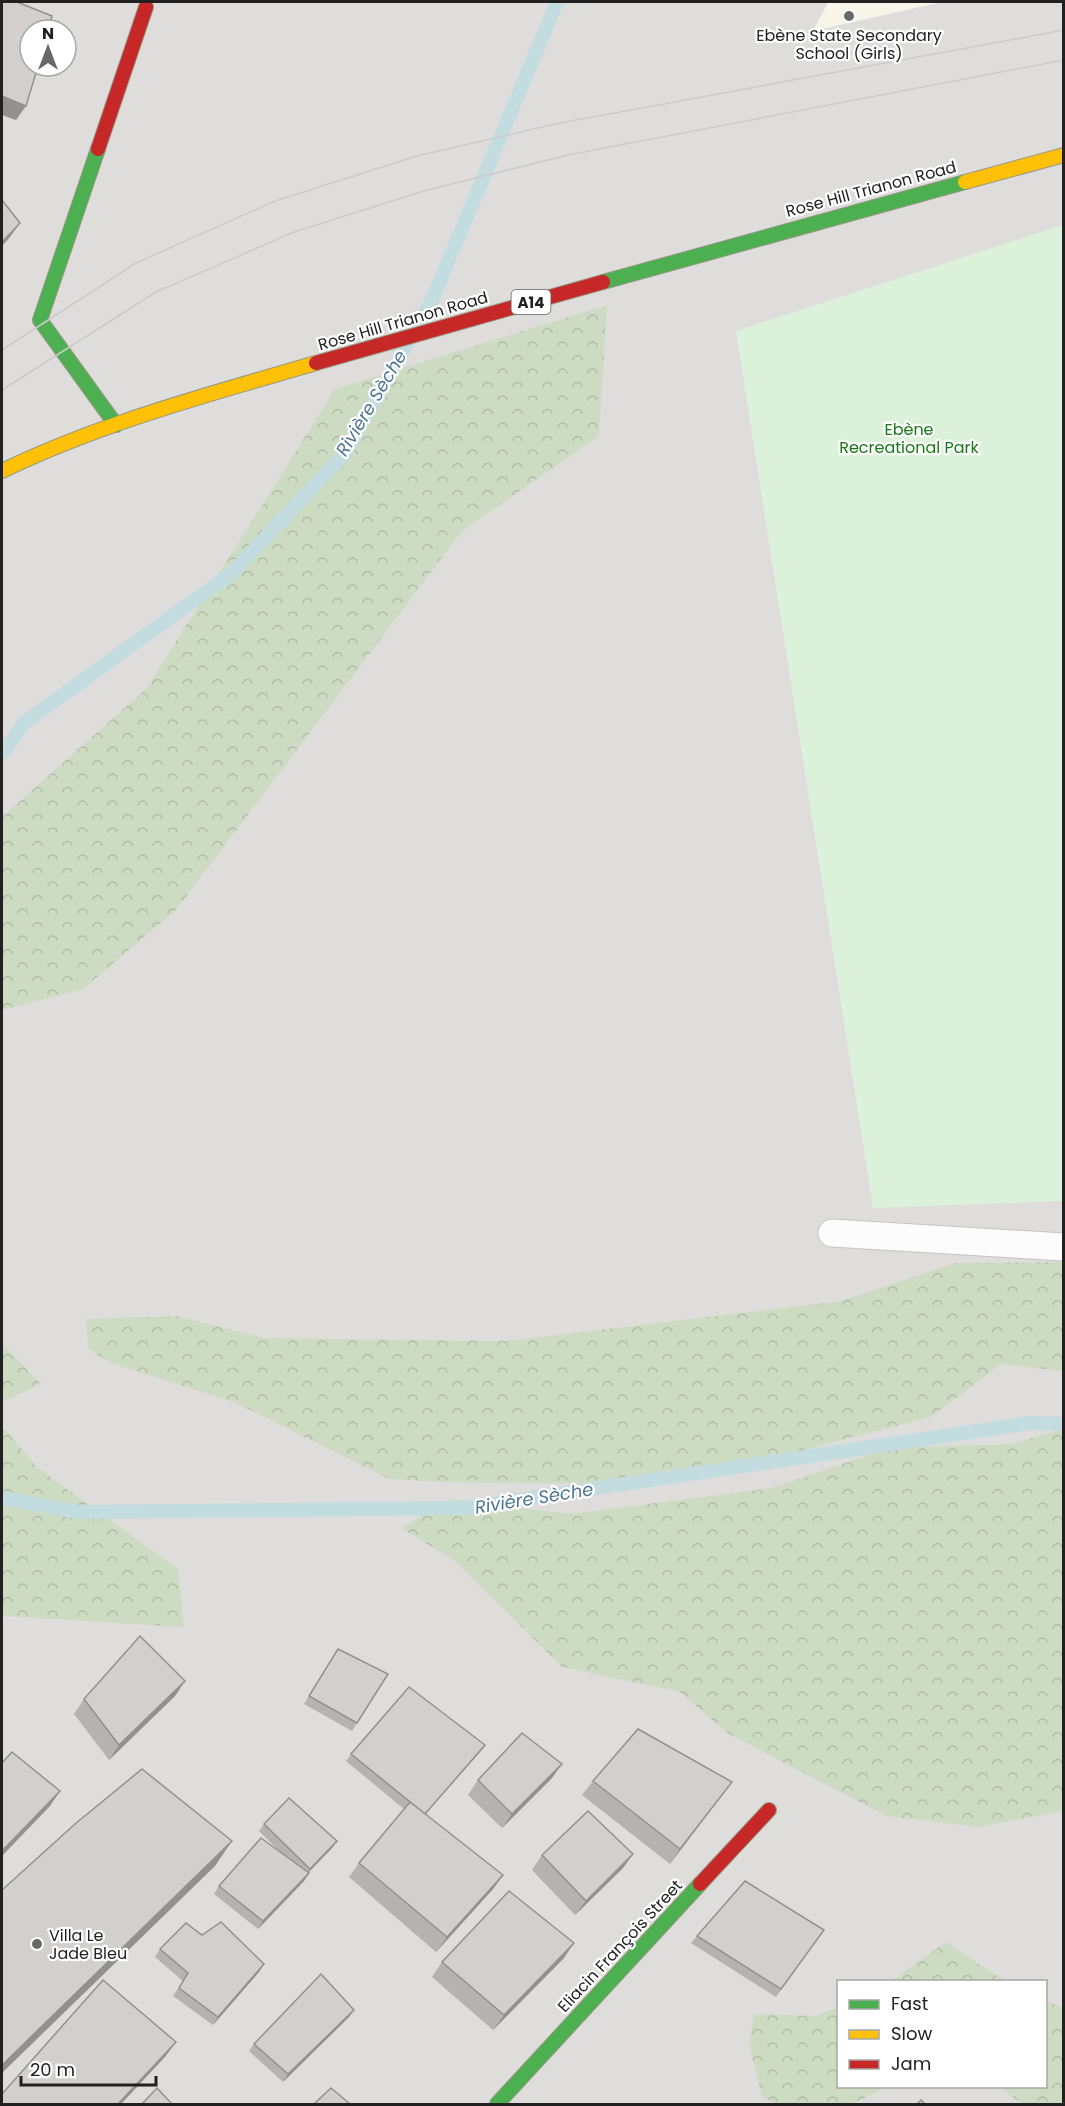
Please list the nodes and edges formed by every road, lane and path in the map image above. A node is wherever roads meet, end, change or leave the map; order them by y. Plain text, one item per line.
1 (146, 7) dead end
2 (1064, 155) edge
3 (116, 425) junction
4 (2, 471) edge
5 (832, 1233) dead end
6 (1064, 1247) edge
7 (768, 1810) dead end
8 (497, 2104) edge

1 - 3 main road
2 - 3 main road, Rose Hill Trianon Road / A14
3 - 4 main road, Rose Hill Trianon Road / A14
5 - 6 lane
7 - 8 main road, Eliacin François Street

